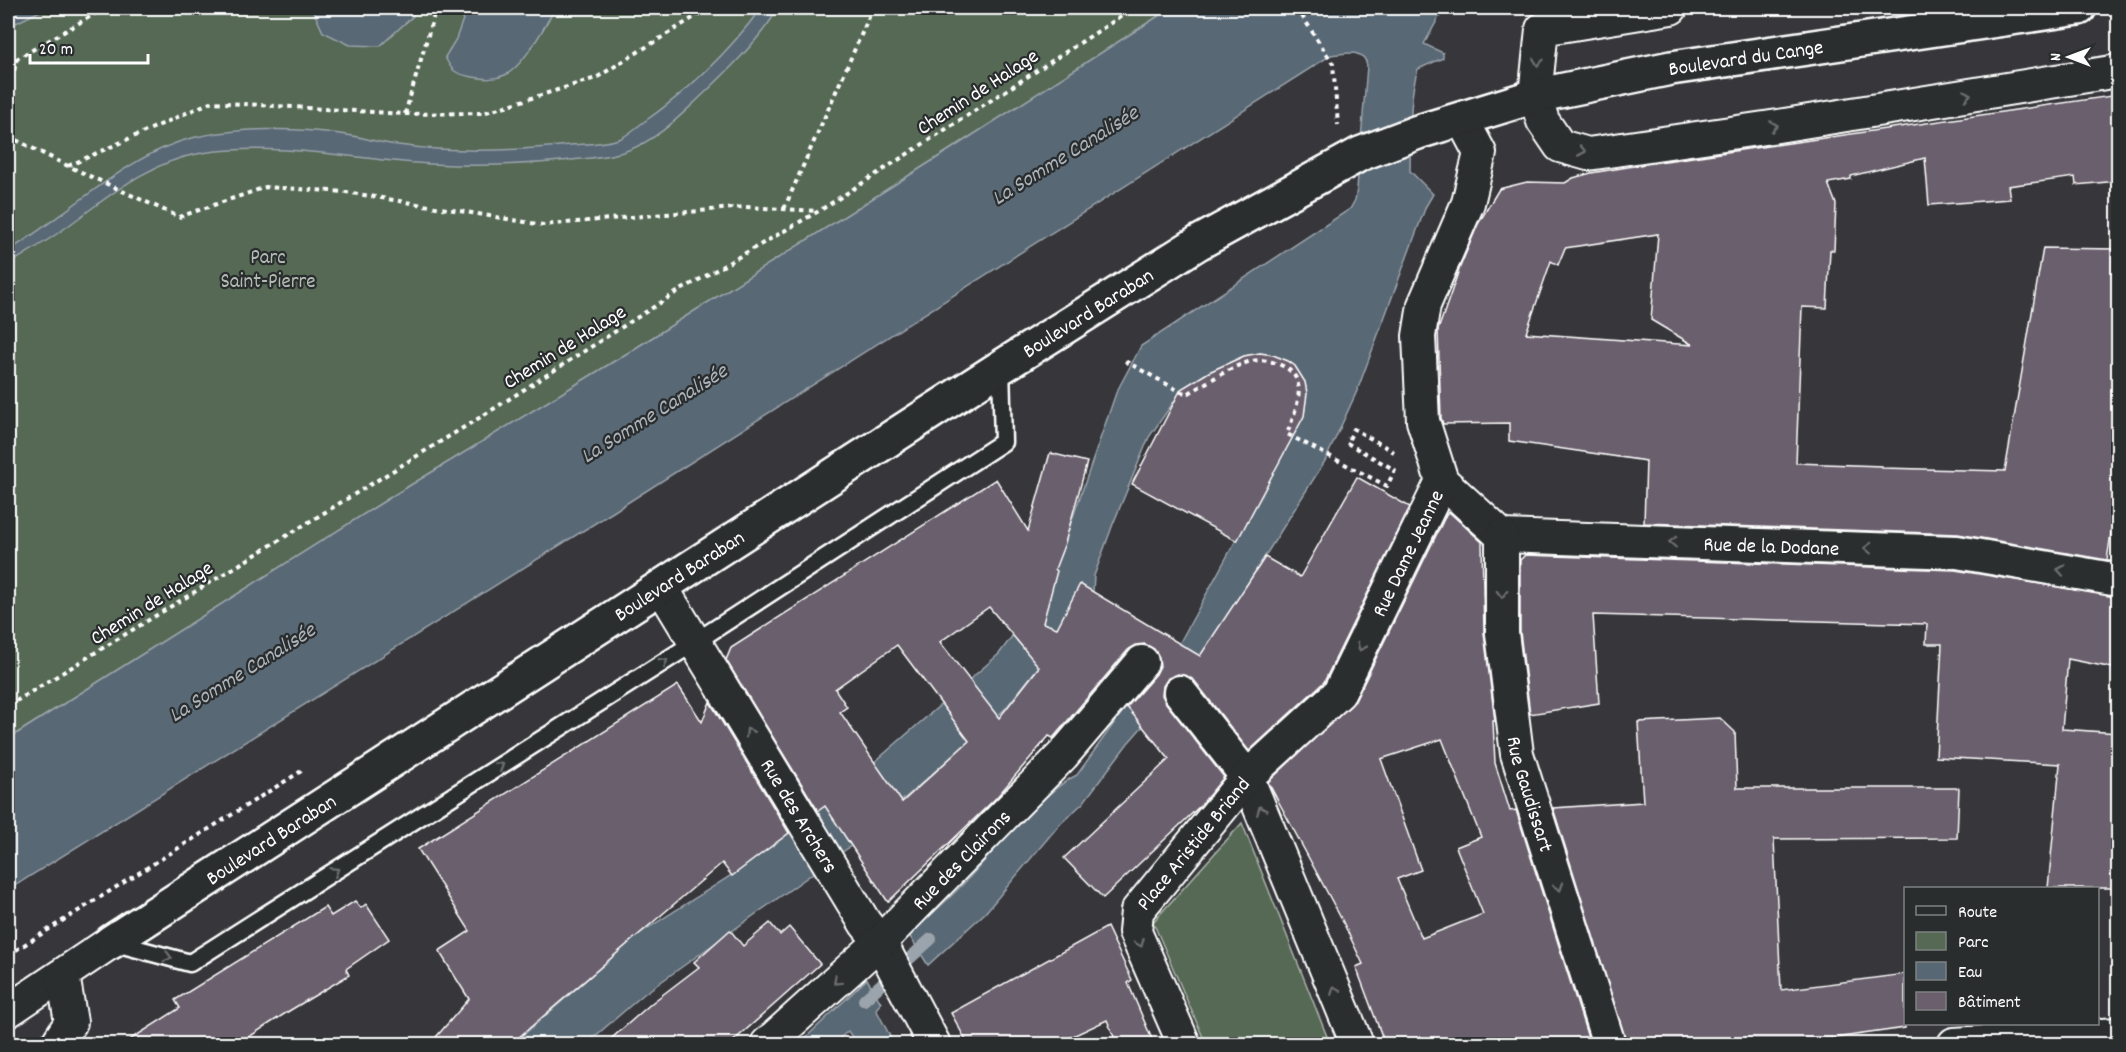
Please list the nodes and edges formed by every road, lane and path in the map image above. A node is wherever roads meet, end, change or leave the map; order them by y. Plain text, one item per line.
1 (105, 8) edge
2 (436, 8) edge
3 (704, 8) edge
4 (873, 8) edge
5 (1134, 8) edge
6 (1298, 8) edge
7 (1671, 8) edge
8 (2079, 8) edge
9 (17, 57) junction
10 (8, 63) edge
11 (2118, 71) edge
12 (1535, 96) junction
13 (8, 97) edge
14 (405, 114) junction
15 (1462, 119) junction
16 (1418, 132) joint
17 (8, 136) edge
18 (1350, 145) junction
19 (68, 166) junction
20 (784, 209) junction
21 (819, 211) junction
22 (1125, 361) dead end
23 (1001, 367) junction
24 (1373, 439) dead end
25 (1442, 481) junction
26 (1502, 536) junction
27 (2118, 580) edge
28 (662, 588) junction
29 (695, 642) junction
30 (1142, 662) dead end
31 (1180, 692) dead end
32 (8, 706) edge
33 (1247, 777) junction
34 (872, 932) junction
35 (111, 942) junction
36 (63, 975) junction
37 (8, 1011) edge
38 (2118, 1034) edge
39 (57, 1044) edge
40 (767, 1044) edge
41 (934, 1044) edge
42 (1184, 1044) edge
43 (1357, 1044) edge
44 (1609, 1044) edge
45 (1954, 1044) edge

1 - 9 path
2 - 14 path
3 - 14 path
4 - 20 path
5 - 21 path, Chemin de Halage
6 - 18 path
7 -> 12 street
8 - 12 street, Boulevard du Cange
9 - 10 path
9 - 13 path
12 -> 11 street
12 - 15 street, Boulevard du Cange
14 - 19 path
15 - 16 street, Boulevard du Cange
15 - 25 street, Rue Dame Jeanne
16 - 18 street, Boulevard Baraban
17 - 19 path
18 - 23 street, Boulevard Baraban
19 - 20 path
20 - 21 path
21 - 32 path, Chemin de Halage
22 - 24 path
23 - 28 street, Boulevard Baraban
23 - 29 lane
25 - 26 street
25 -> 33 street, Rue Dame Jeanne
27 -> 26 street, Rue de la Dodane
26 -> 44 street, Rue Gaudissart
28 - 29 street, Rue des Archers
28 - 35 street, Boulevard Baraban
34 -> 29 street, Rue des Archers
35 -> 29 lane
30 - 34 street, Rue des Clairons
31 - 33 street
33 -> 42 street, Place Aristide Briand
43 -> 33 street, Place Aristide Briand
34 -> 40 street, Rue des Clairons
34 - 41 street, Rue des Archers
35 - 36 street, Boulevard Baraban
36 - 37 street, Boulevard Baraban
36 - 39 street
38 - 45 street

